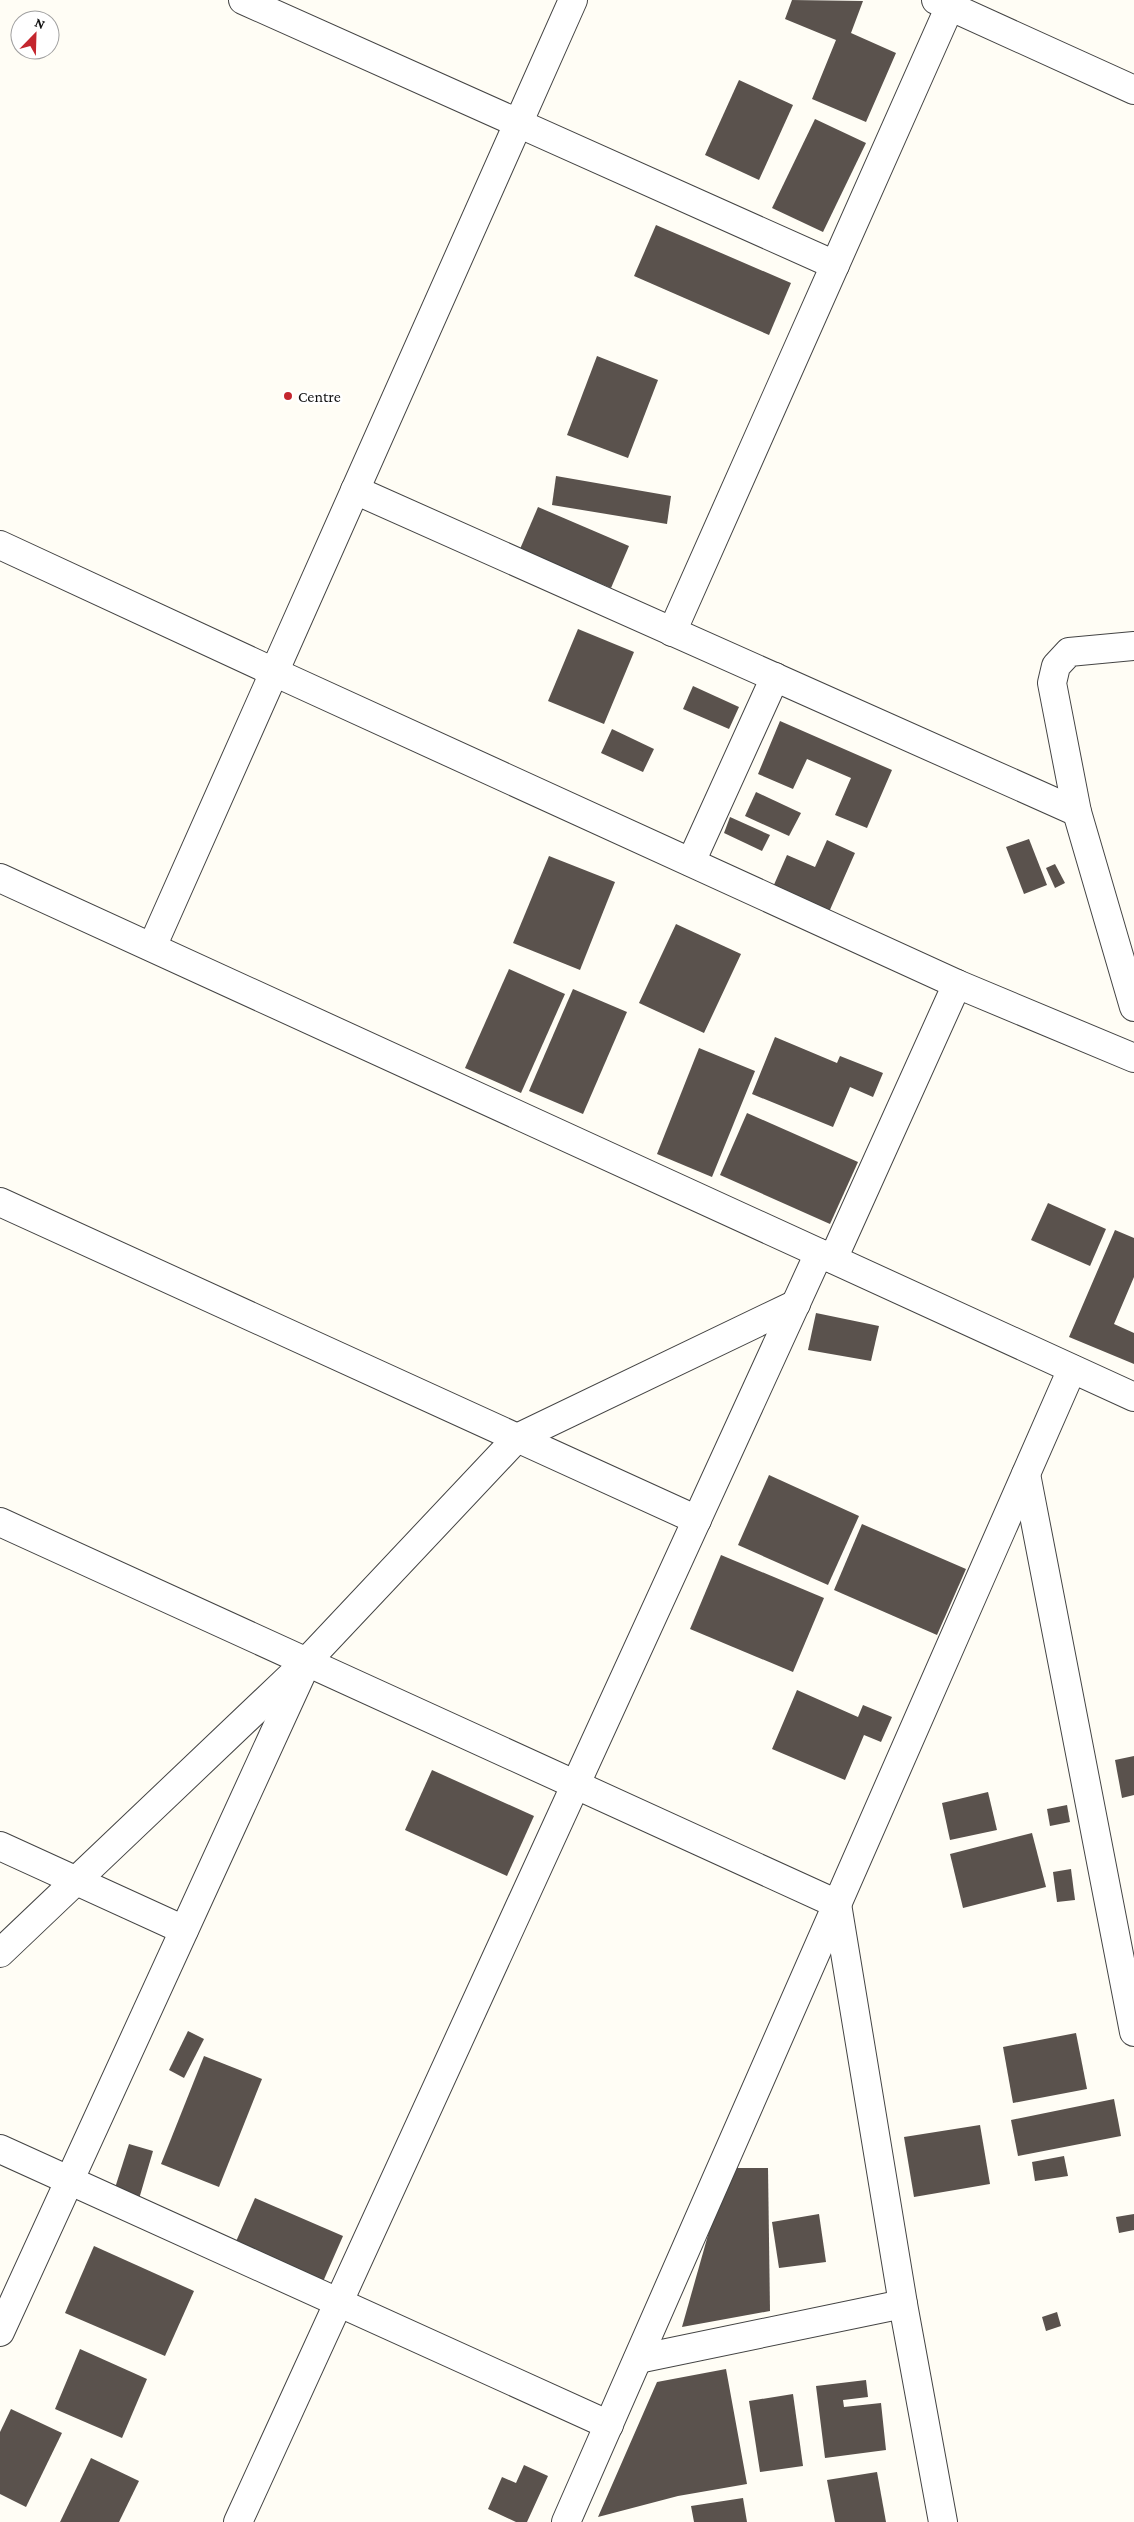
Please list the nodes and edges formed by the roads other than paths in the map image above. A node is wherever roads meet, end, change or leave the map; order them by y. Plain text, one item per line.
1 (243, 0) edge
2 (573, 0) edge
3 (943, 3) edge
4 (1134, 90) edge
5 (519, 124) junction
6 (835, 265) junction
7 (355, 490) junction
8 (0, 544) edge
9 (672, 632) junction
10 (1134, 646) edge
11 (274, 672) junction
12 (775, 678) junction
13 (1077, 812) junction
14 (691, 862) junction
15 (0, 878) edge
16 (152, 947) junction
17 (957, 984) junction
18 (1134, 1007) edge
19 (1134, 1058) edge
20 (0, 1202) edge
21 (826, 1256) junction
22 (796, 1304) junction
23 (1072, 1369) junction
24 (1134, 1397) edge
25 (517, 1438) junction
26 (1026, 1474) junction
27 (697, 1520) junction
28 (0, 1522) edge
29 (306, 1662) junction
30 (576, 1785) junction
31 (0, 1846) edge
32 (76, 1880) junction
33 (838, 1904) junction
34 (184, 1930) junction
35 (0, 1953) edge
36 (1134, 2032) edge
37 (0, 2149) edge
38 (69, 2181) junction
39 (339, 2303) junction
40 (903, 2304) junction
41 (0, 2332) edge
42 (638, 2359) junction
43 (609, 2425) junction
44 (238, 2522) edge
45 (566, 2522) edge
46 (943, 2522) edge

1 - 5 street
2 - 5 street
3 - 4 street
3 - 6 street
5 - 6 street
5 - 7 street
6 - 9 street
7 - 9 street
7 - 11 street
8 - 11 street
9 - 12 street
10 - 13 street
11 - 14 street
11 - 16 street
12 - 13 street
12 - 14 street
13 - 18 street
14 - 17 street
15 - 16 street
16 - 21 street
17 - 19 street
17 - 21 street
20 - 25 street
21 - 22 street
21 - 23 street
22 - 25 street
22 - 27 street
23 - 24 street
23 - 26 street
25 - 27 street
25 - 29 street
26 - 33 street
26 - 36 street
27 - 30 street
28 - 29 street
29 - 30 street
29 - 32 street
29 - 34 street
30 - 33 street
30 - 39 street
31 - 32 street
32 - 34 street
32 - 35 street
33 - 40 street
33 - 42 street
34 - 38 street
37 - 38 street
38 - 39 street
38 - 41 street
39 - 43 street
39 - 44 street
40 - 42 street
40 - 46 street
42 - 43 street
43 - 45 street

